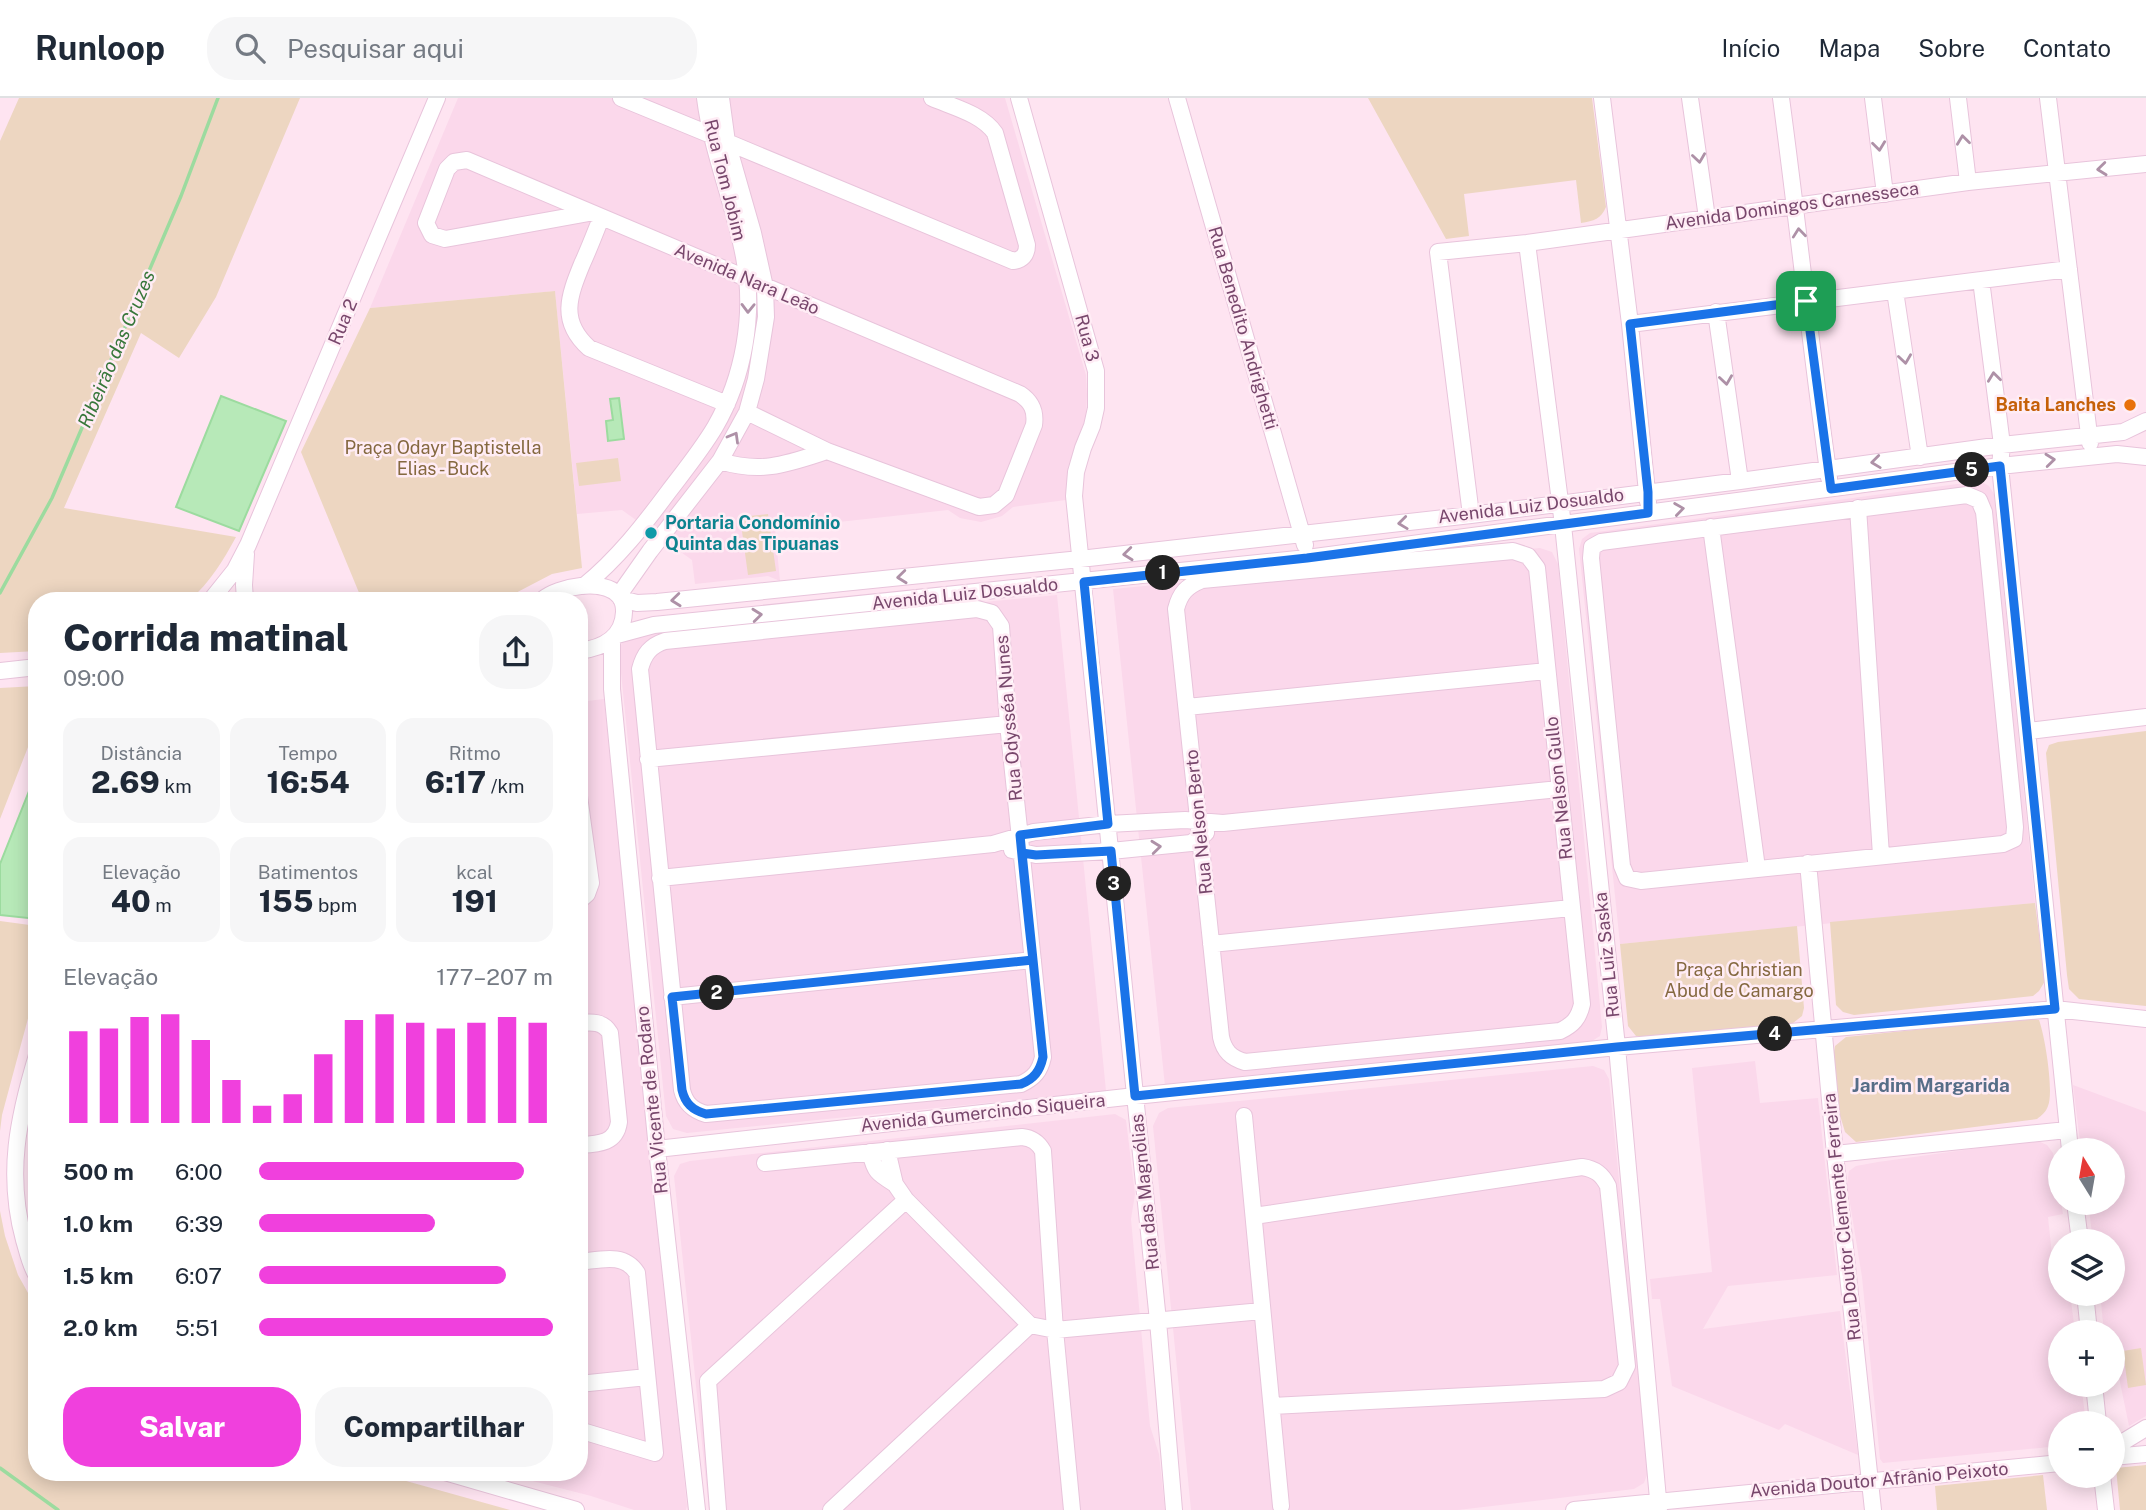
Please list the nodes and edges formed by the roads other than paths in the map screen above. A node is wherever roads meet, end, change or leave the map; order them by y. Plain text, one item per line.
1 (438, 98) edge
2 (621, 98) edge
3 (705, 98) edge
4 (721, 98) edge
5 (932, 98) edge
6 (1019, 98) edge
7 (1177, 98) edge
8 (1602, 98) edge
9 (1690, 98) edge
10 (1781, 98) edge
11 (1873, 98) edge
12 (1958, 98) edge
13 (2048, 98) edge
14 (711, 135) junction
15 (727, 142) junction
16 (2146, 164) edge
17 (2058, 173) junction
18 (1968, 182) junction
19 (1885, 194) junction
20 (1796, 205) junction
21 (595, 216) junction
22 (1707, 218) junction
23 (1618, 230) junction
24 (1527, 243) junction
25 (2069, 269) junction
26 (747, 279) junction
27 (1982, 280) junction
28 (765, 287) junction
29 (1895, 291) junction
30 (1806, 301) junction
31 (1716, 312) junction
32 (1630, 324) junction
33 (727, 404) junction
34 (747, 412) junction
35 (2146, 421) edge
36 (2090, 435) junction
37 (2002, 445) junction
38 (827, 451) junction
39 (2092, 456) junction
40 (1920, 457) junction
41 (2146, 457) edge
42 (720, 461) junction
43 (2000, 466) junction
44 (1828, 468) junction
45 (1740, 481) junction
46 (1831, 489) junction
47 (1648, 492) junction
48 (1560, 503) junction
49 (659, 504) junction
50 (1858, 508) junction
51 (1648, 513) junction
52 (1471, 515) junction
53 (678, 517) junction
54 (1563, 525) junction
55 (1711, 527) junction
56 (1303, 534) junction
57 (634, 538) junction
58 (248, 545) junction
59 (650, 551) junction
60 (1307, 558) junction
61 (1080, 559) junction
62 (1084, 582) junction
63 (584, 586) junction
64 (1184, 590) joint
65 (217, 592) edge
66 (245, 592) edge
67 (555, 592) edge
68 (620, 597) junction
69 (614, 637) junction
70 (588, 648) edge
71 (588, 652) edge
72 (28, 668) edge
73 (0, 671) edge
74 (1547, 671) junction
75 (612, 689) junction
76 (1186, 707) junction
77 (2146, 717) edge
78 (1008, 724) junction
79 (2029, 731) junction
80 (648, 759) junction
81 (1559, 789) junction
82 (1108, 824) junction
83 (1200, 830) junction
84 (1020, 835) junction
85 (993, 844) junction
86 (1111, 851) junction
87 (1022, 853) junction
88 (1881, 855) junction
89 (588, 861) edge
90 (1808, 863) junction
91 (1756, 868) junction
92 (660, 878) junction
93 (588, 892) edge
94 (1572, 908) junction
95 (1211, 944) junction
96 (1033, 960) junction
97 (672, 997) junction
98 (2055, 1009) junction
99 (2146, 1019) edge
100 (588, 1022) edge
101 (1824, 1030) junction
102 (1617, 1047) junction
103 (1228, 1054) joint
104 (28, 1085) edge
105 (1135, 1096) junction
106 (1244, 1116) dead end
107 (2067, 1130) junction
108 (2068, 1138) edge
109 (588, 1145) edge
110 (907, 1148) junction
111 (657, 1149) junction
112 (878, 1151) junction
113 (1835, 1154) junction
114 (765, 1163) dead end
115 (893, 1179) junction
116 (906, 1200) junction
117 (1254, 1216) junction
118 (28, 1253) edge
119 (588, 1261) edge
120 (1262, 1311) junction
121 (1158, 1321) junction
122 (1030, 1325) junction
123 (1055, 1330) junction
124 (647, 1377) junction
125 (588, 1383) edge
126 (1272, 1406) junction
127 (2146, 1429) edge
128 (588, 1433) edge
129 (2125, 1441) edge
130 (2146, 1454) edge
131 (2125, 1456) edge
132 (2048, 1464) edge
133 (476, 1481) edge
134 (1870, 1481) junction
135 (2103, 1488) edge
136 (1281, 1506) dead end
137 (1658, 1506) edge
138 (1594, 1509) edge
139 (576, 1510) edge
140 (697, 1510) edge
141 (718, 1510) edge
142 (831, 1510) edge
143 (1072, 1510) edge
144 (1174, 1510) edge
145 (1574, 1510) edge
146 (1872, 1510) edge
147 (2106, 1510) edge

1 - 58 street, Rua 2
2 - 14 street
3 - 14 street, Rua Tom Jobim
4 - 15 street, Rua Tom Jobim
5 - 15 street
6 - 61 street, Rua 3
7 - 56 street, Rua Benedito Andrighetti
8 - 23 street
9 -> 22 street
10 - 20 street
11 -> 19 street
18 -> 12 street
13 - 17 street
14 - 26 street, Rua Tom Jobim
15 - 28 street, Rua Tom Jobim
16 -> 17 street, Avenida Domingos Carnesseca
17 - 18 street, Avenida Domingos Carnesseca
17 - 25 street
18 - 19 street, Avenida Domingos Carnesseca
19 - 20 street, Avenida Domingos Carnesseca
20 - 22 street, Avenida Domingos Carnesseca
30 -> 20 street
21 - 21 street, Avenida Nara Leão
21 - 26 street, Avenida Nara Leão
21 - 33 street
22 - 23 street, Avenida Domingos Carnesseca
23 - 24 street, Avenida Domingos Carnesseca
23 - 32 street
24 - 48 street, Rua Luiz Saska
24 - 52 street, Avenida Domingos Carnesseca
25 - 27 street
25 - 36 street
26 - 28 street, Avenida Nara Leão
26 -> 33 street, Rua Tom Jobim
27 - 29 street
37 -> 27 street
28 - 34 street, Rua Tom Jobim
28 - 38 street, Avenida Nara Leão
29 - 30 street
29 -> 40 street
30 - 31 street
30 - 44 street
31 - 32 street
31 -> 45 street
32 - 47 street
33 - 49 street, Rua Tom Jobim
34 - 38 street
42 -> 34 street, Rua Tom Jobim
35 - 36 street, Avenida Luiz Dosualdo
36 - 37 street, Avenida Luiz Dosualdo
36 - 39 street
37 - 40 street, Avenida Luiz Dosualdo
37 - 43 street
38 - 42 street
39 - 41 street, Avenida Luiz Dosualdo
43 -> 39 street, Avenida Luiz Dosualdo
40 -> 44 street, Avenida Luiz Dosualdo
42 - 53 street, Rua Tom Jobim
43 - 46 street, Avenida Luiz Dosualdo
43 - 79 street
44 - 45 street, Avenida Luiz Dosualdo
44 - 46 street
45 - 47 street, Avenida Luiz Dosualdo
51 -> 46 street, Avenida Luiz Dosualdo
47 - 48 street, Avenida Luiz Dosualdo
47 - 51 street
48 - 52 street, Avenida Luiz Dosualdo
48 - 54 street, Rua Luiz Saska
49 - 53 street
49 - 57 street, Rua Tom Jobim
50 - 55 street
50 - 88 street
50 - 88 street
51 - 54 street, Avenida Luiz Dosualdo
52 -> 56 street, Avenida Luiz Dosualdo
53 - 59 street, Rua Tom Jobim
54 - 60 street, Avenida Luiz Dosualdo
54 - 102 street, Rua Luiz Saska
55 - 91 street
55 - 91 street
56 - 60 street, Rua Benedito Andrighetti
56 -> 61 street, Avenida Luiz Dosualdo
57 - 59 street
57 - 63 street, Rua Tom Jobim
58 - 65 street, Rua 2
58 - 66 street, Rua 2
59 - 68 street, Rua Tom Jobim
60 - 62 street, Avenida Luiz Dosualdo
61 - 62 street, Rua 3
61 -> 68 street, Avenida Luiz Dosualdo
69 -> 62 street, Avenida Luiz Dosualdo
62 - 82 street, Rua das Magnólias
63 - 67 street
63 - 68 street, Avenida Luiz Dosualdo
64 - 74 street, Rua Nelson Gullo
64 - 76 street, Rua Nelson Berto
68 - 69 street, Rua Vicente de Rodaro
69 - 70 street, Avenida Luiz Dosualdo
69 - 75 street, Rua Vicente de Rodaro
71 - 75 street, Rua Vicente de Rodaro
72 - 73 street
74 - 76 street
74 - 81 street, Rua Nelson Gullo
75 - 111 street, Rua Vicente de Rodaro
76 - 83 street, Rua Nelson Berto
77 - 79 street
78 - 80 street
78 - 80 street, Rua Odysséa Nunes
78 - 84 street, Rua Odysséa Nunes
79 - 98 street
80 - 92 street
81 - 83 street
81 - 94 street, Rua Nelson Gullo
82 - 83 street
82 - 84 street
82 - 86 street, Rua das Magnólias
86 -> 83 street
83 - 95 street, Rua Nelson Berto
84 - 85 street
84 - 87 street, Rua Odysséa Nunes
85 - 87 street
85 - 92 street
86 - 87 street
86 - 105 street, Rua das Magnólias
87 - 96 street, Rua Odysséa Nunes
88 - 90 street
89 - 93 street
90 - 91 street
90 - 101 street, Rua Doutor Clemente Ferreira
92 - 97 street
94 - 95 street
94 - 103 street, Rua Nelson Gullo
95 - 103 street, Rua Nelson Berto
96 - 97 street
96 - 97 street, Rua Odysséa Nunes
98 - 99 street, Avenida Gumercindo Siqueira
98 - 101 street, Avenida Gumercindo Siqueira
98 - 107 street
100 - 109 street
101 - 102 street, Avenida Gumercindo Siqueira
101 - 113 street, Rua Doutor Clemente Ferreira
102 - 105 street, Avenida Gumercindo Siqueira
102 - 137 street, Rua Luiz Saska
104 - 118 street
105 - 111 street, Avenida Gumercindo Siqueira
105 - 121 street, Rua das Magnólias
106 - 117 street
107 - 108 street
107 - 113 street
110 - 112 street
110 - 115 street
110 - 123 street
111 - 140 street, Rua Vicente de Rodaro
112 - 114 street
112 - 115 street
113 - 134 street, Rua Doutor Clemente Ferreira
115 - 116 street
116 - 122 street
116 - 141 street
117 - 120 street
117 - 126 street
119 - 124 street
120 - 121 street
120 - 126 street
121 - 123 street
121 - 144 street, Rua das Magnólias
122 - 123 street
122 - 142 street
123 - 143 street
124 - 125 street
124 - 128 street
126 - 136 street
127 - 129 street
130 - 131 street
132 - 134 street, Avenida Doutor Afrânio Peixoto
133 - 139 street
134 - 137 street, Avenida Doutor Afrânio Peixoto
134 - 146 street, Rua Doutor Clemente Ferreira
135 - 147 street
137 - 138 street, Avenida Doutor Afrânio Peixoto
138 - 145 street, Avenida Doutor Afrânio Peixoto

